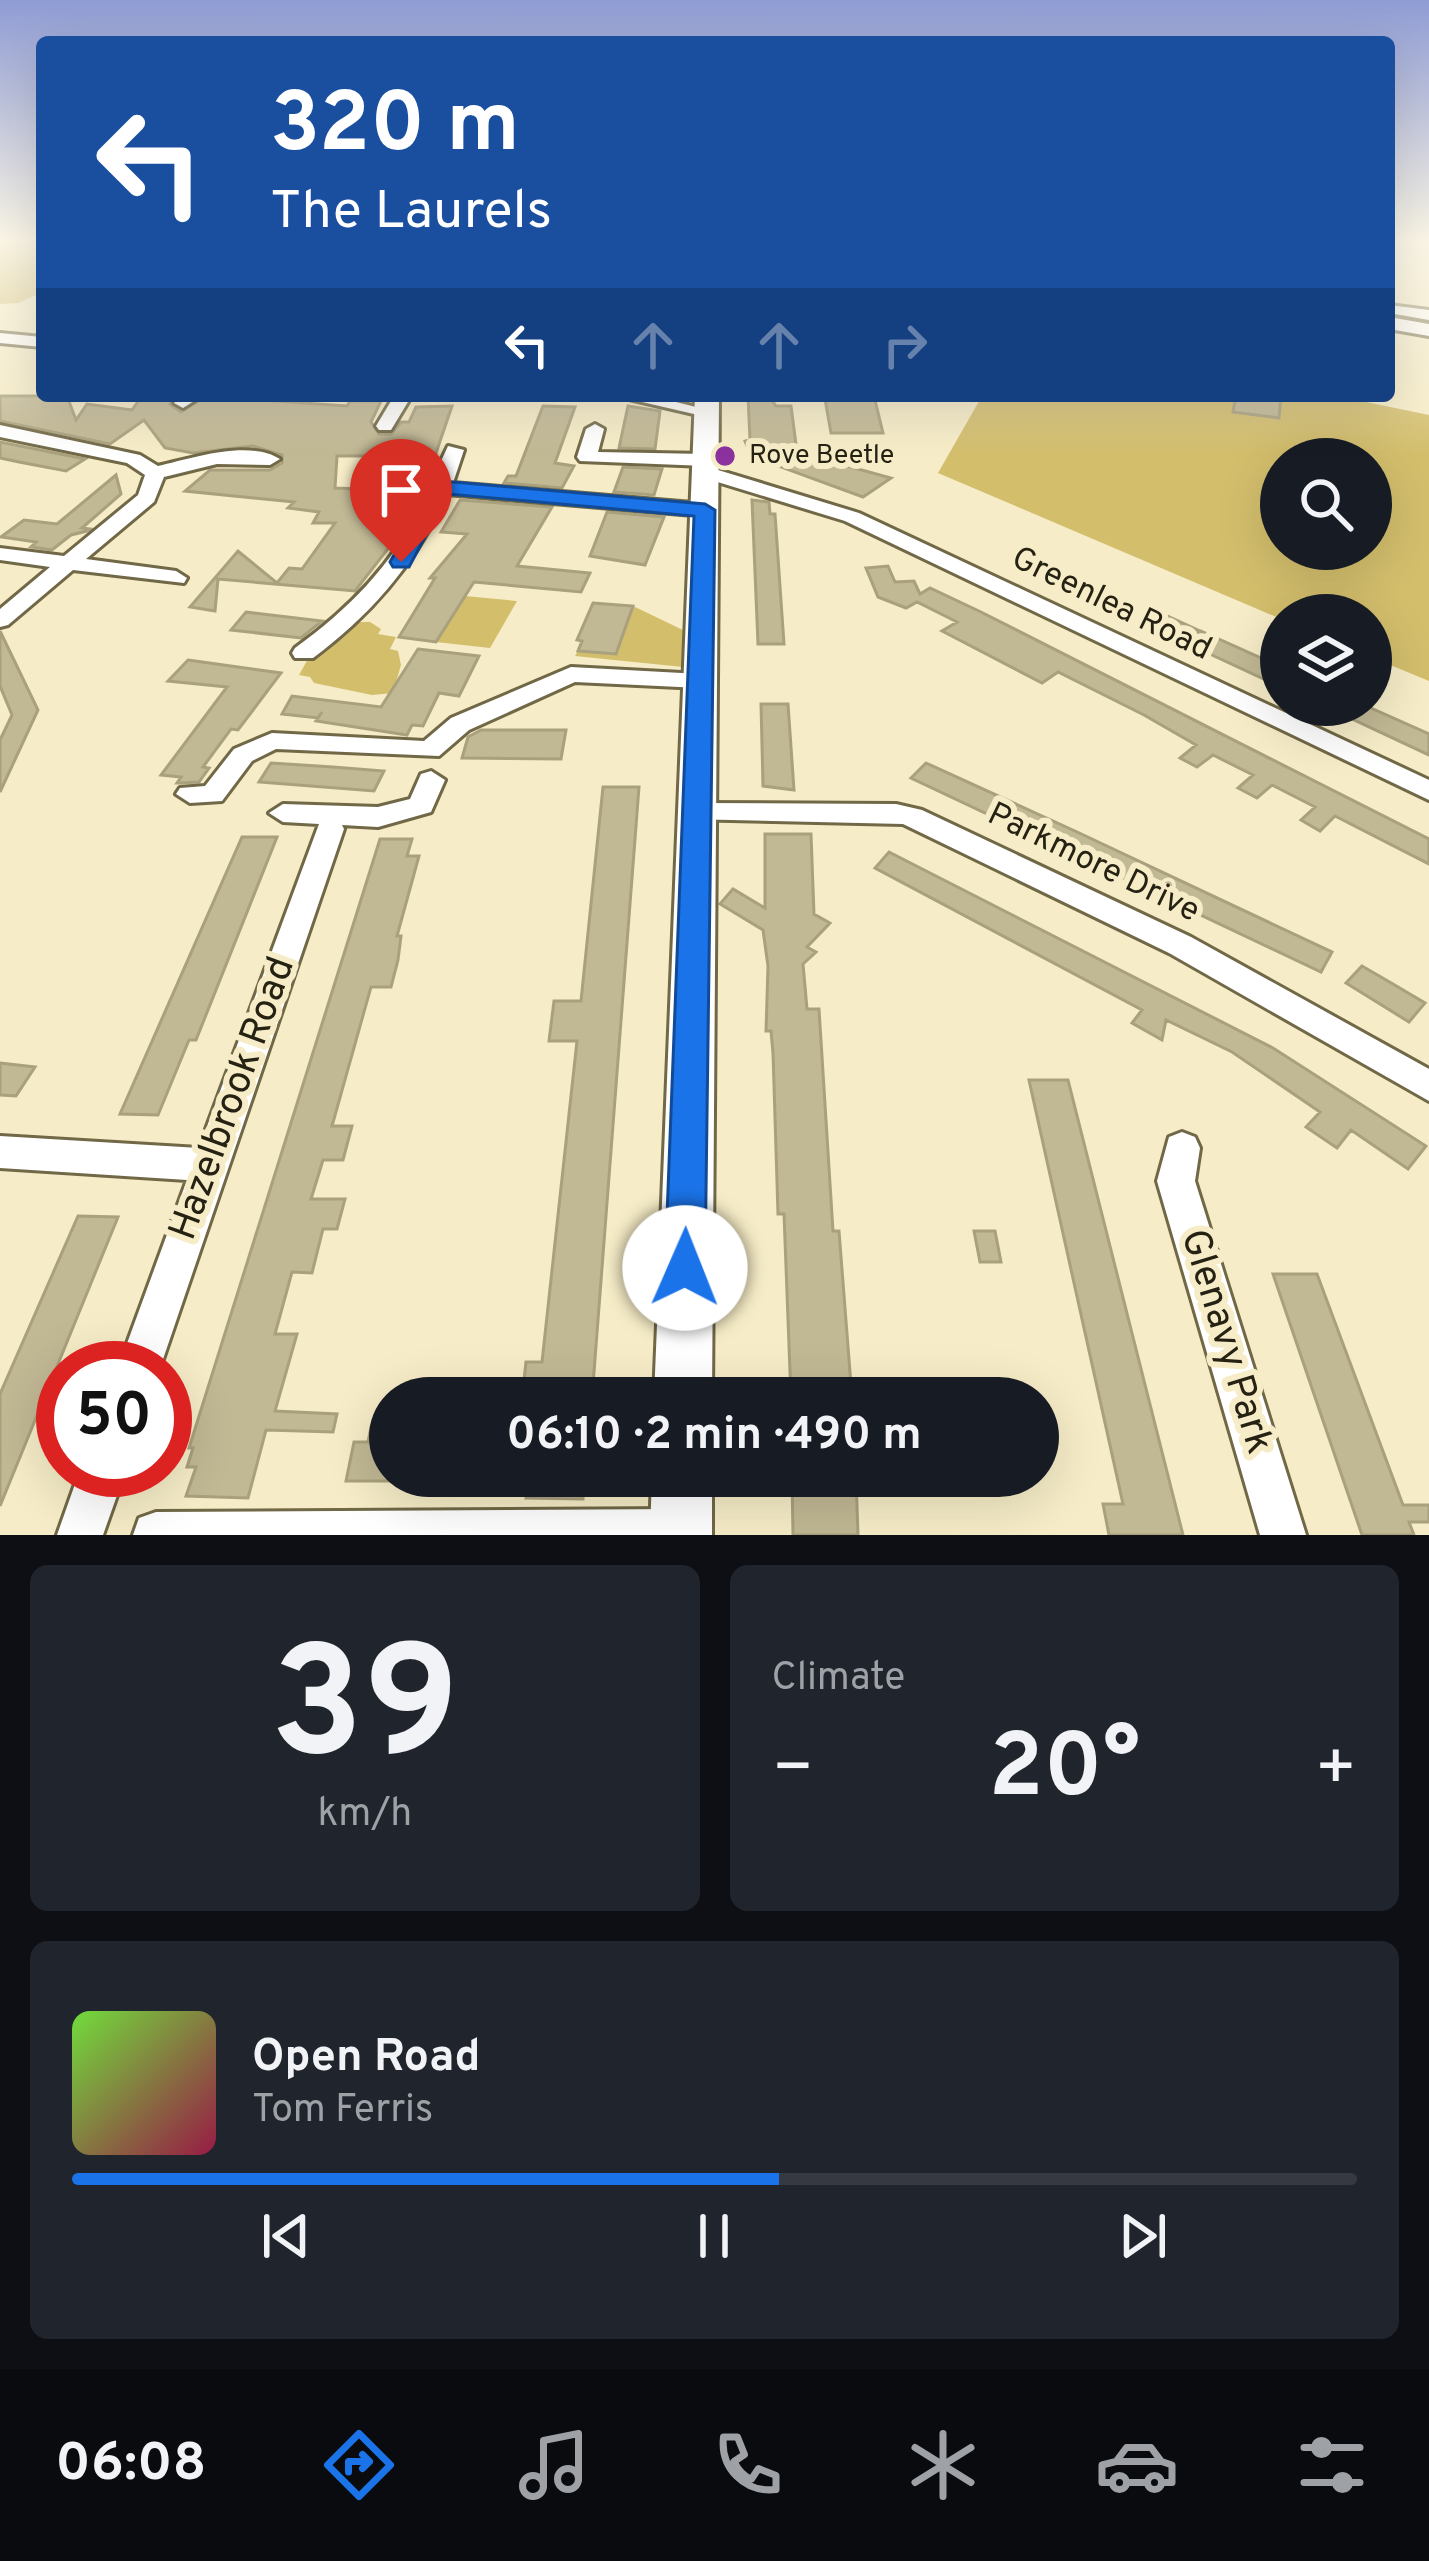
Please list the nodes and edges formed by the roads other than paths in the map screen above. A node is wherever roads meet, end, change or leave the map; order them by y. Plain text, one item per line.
1 (1429, 315) edge
2 (1395, 316) edge
3 (1395, 318) edge
4 (1429, 330) edge
5 (0, 338) edge
6 (36, 341) edge
7 (397, 402) edge
8 (707, 404) edge
9 (385, 426) dead end
10 (595, 429) dead end
11 (0, 431) edge
12 (455, 450) dead end
13 (270, 459) dead end
14 (155, 473) junction
15 (705, 483) junction
16 (442, 488) junction
17 (0, 554) edge
18 (68, 563) junction
19 (176, 578) dead end
20 (0, 620) edge
21 (304, 653) dead end
22 (542, 671) dead end
23 (571, 674) junction
24 (700, 681) junction
25 (431, 780) dead end
26 (1429, 791) edge
27 (190, 794) dead end
28 (696, 812) junction
29 (283, 813) dead end
30 (330, 830) dead end
31 (1429, 1086) edge
32 (1182, 1148) dead end
33 (0, 1152) edge
34 (210, 1165) junction
35 (148, 1341) edge
36 (683, 1377) edge
37 (93, 1497) edge
38 (681, 1514) edge
39 (80, 1535) edge
40 (156, 1535) edge
41 (1283, 1535) edge

1 - 2 street
3 - 4 main road
5 - 6 street
7 - 9 street
8 - 15 main road
10 - 15 street
11 - 14 street
12 - 16 street
13 - 14 street
14 - 18 street
15 - 16 street
15 - 24 main road
15 - 26 street, Greenlea Road
16 - 21 street
17 - 18 street
18 - 19 street
18 - 20 street
22 - 23 street
23 - 24 street
23 - 27 street
24 - 28 main road
25 - 29 street
28 - 31 street, Parkmore Drive
28 - 36 main road
30 - 34 street, Hazelbrook Road
32 - 41 street, Glenavy Park
33 - 34 street
34 - 35 street, Hazelbrook Road
37 - 39 street
38 - 40 street

